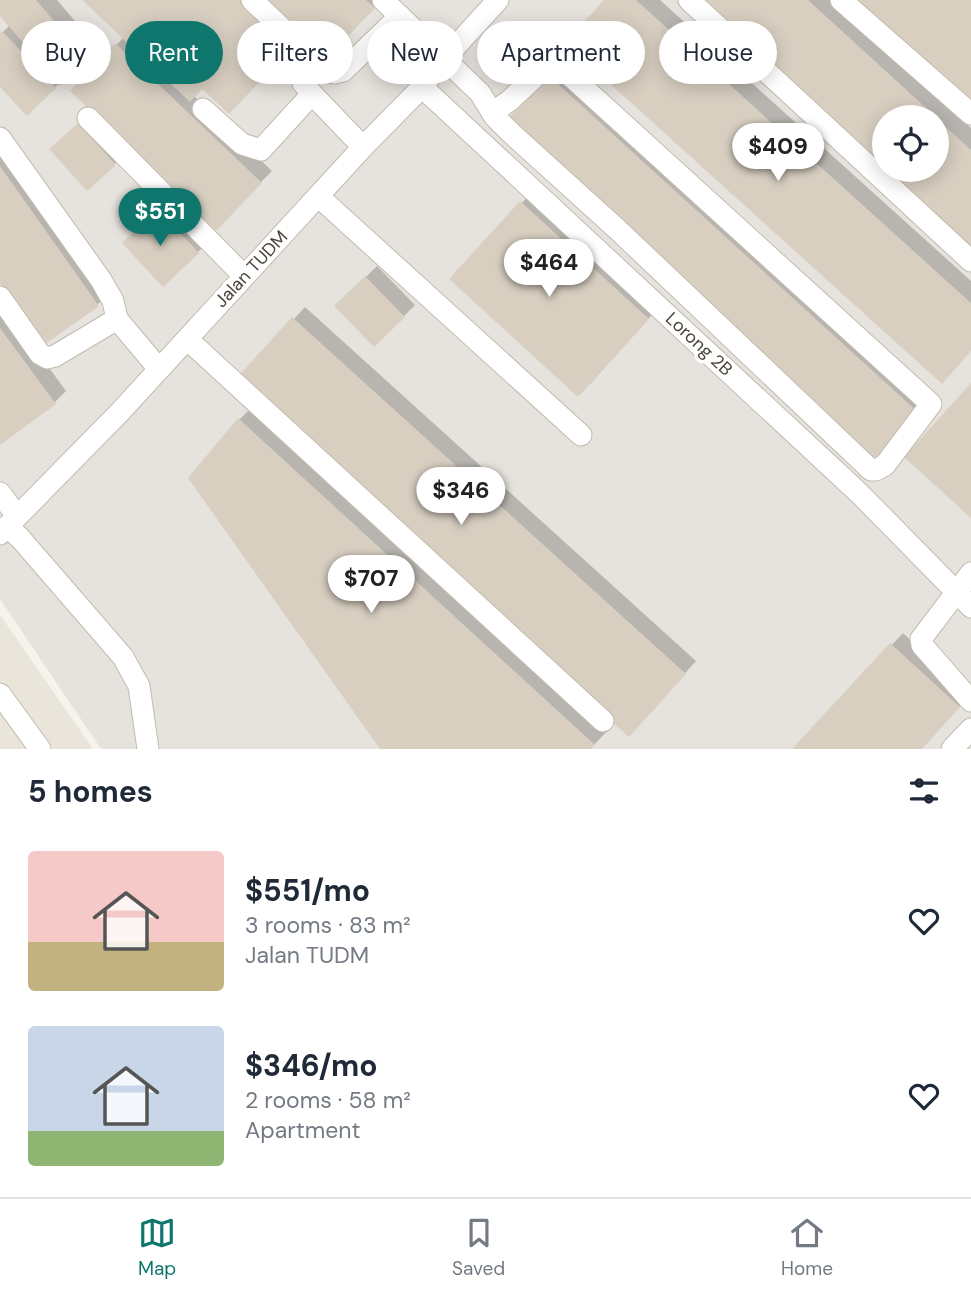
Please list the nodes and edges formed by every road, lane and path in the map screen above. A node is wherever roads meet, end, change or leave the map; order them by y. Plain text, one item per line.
1 (252, 0) edge
2 (383, 0) edge
3 (498, 0) edge
4 (689, 0) edge
5 (841, 0) edge
6 (400, 16) junction
7 (405, 21) edge
8 (463, 38) edge
9 (463, 76) edge
10 (304, 84) edge
11 (422, 86) joint
12 (312, 94) junction
13 (203, 109) dead end
14 (492, 113) junction
15 (971, 114) edge
16 (88, 118) dead end
17 (0, 138) edge
18 (363, 147) junction
19 (318, 196) junction
20 (971, 261) edge
21 (244, 276) junction
22 (0, 297) edge
23 (117, 319) junction
24 (187, 339) junction
25 (159, 369) junction
26 (581, 435) dead end
27 (0, 493) edge
28 (8, 525) edge
29 (971, 573) edge
30 (964, 599) edge
31 (0, 694) edge
32 (971, 701) edge
33 (603, 721) dead end
34 (971, 729) edge
35 (40, 749) edge
36 (148, 749) edge
37 (953, 749) edge

1 - 6 street
2 - 6 street
3 - 8 street, Jalan TUDM
4 - 20 street
5 - 15 street
6 - 7 street
9 - 14 street
10 - 12 street
11 - 18 street, Jalan TUDM
11 - 30 street, Lorong 2B
12 - 13 street
12 - 18 street
14 - 14 street
16 - 21 street
17 - 23 street
18 - 19 street, Jalan TUDM
19 - 21 street, Jalan TUDM
19 - 26 street
21 - 24 street, Jalan TUDM
22 - 23 street
23 - 25 street
24 - 25 street, Jalan TUDM
24 - 33 street
25 - 28 street, Jalan TUDM
27 - 28 street
28 - 36 street
29 - 30 street
30 - 32 street
31 - 35 street
34 - 37 street

